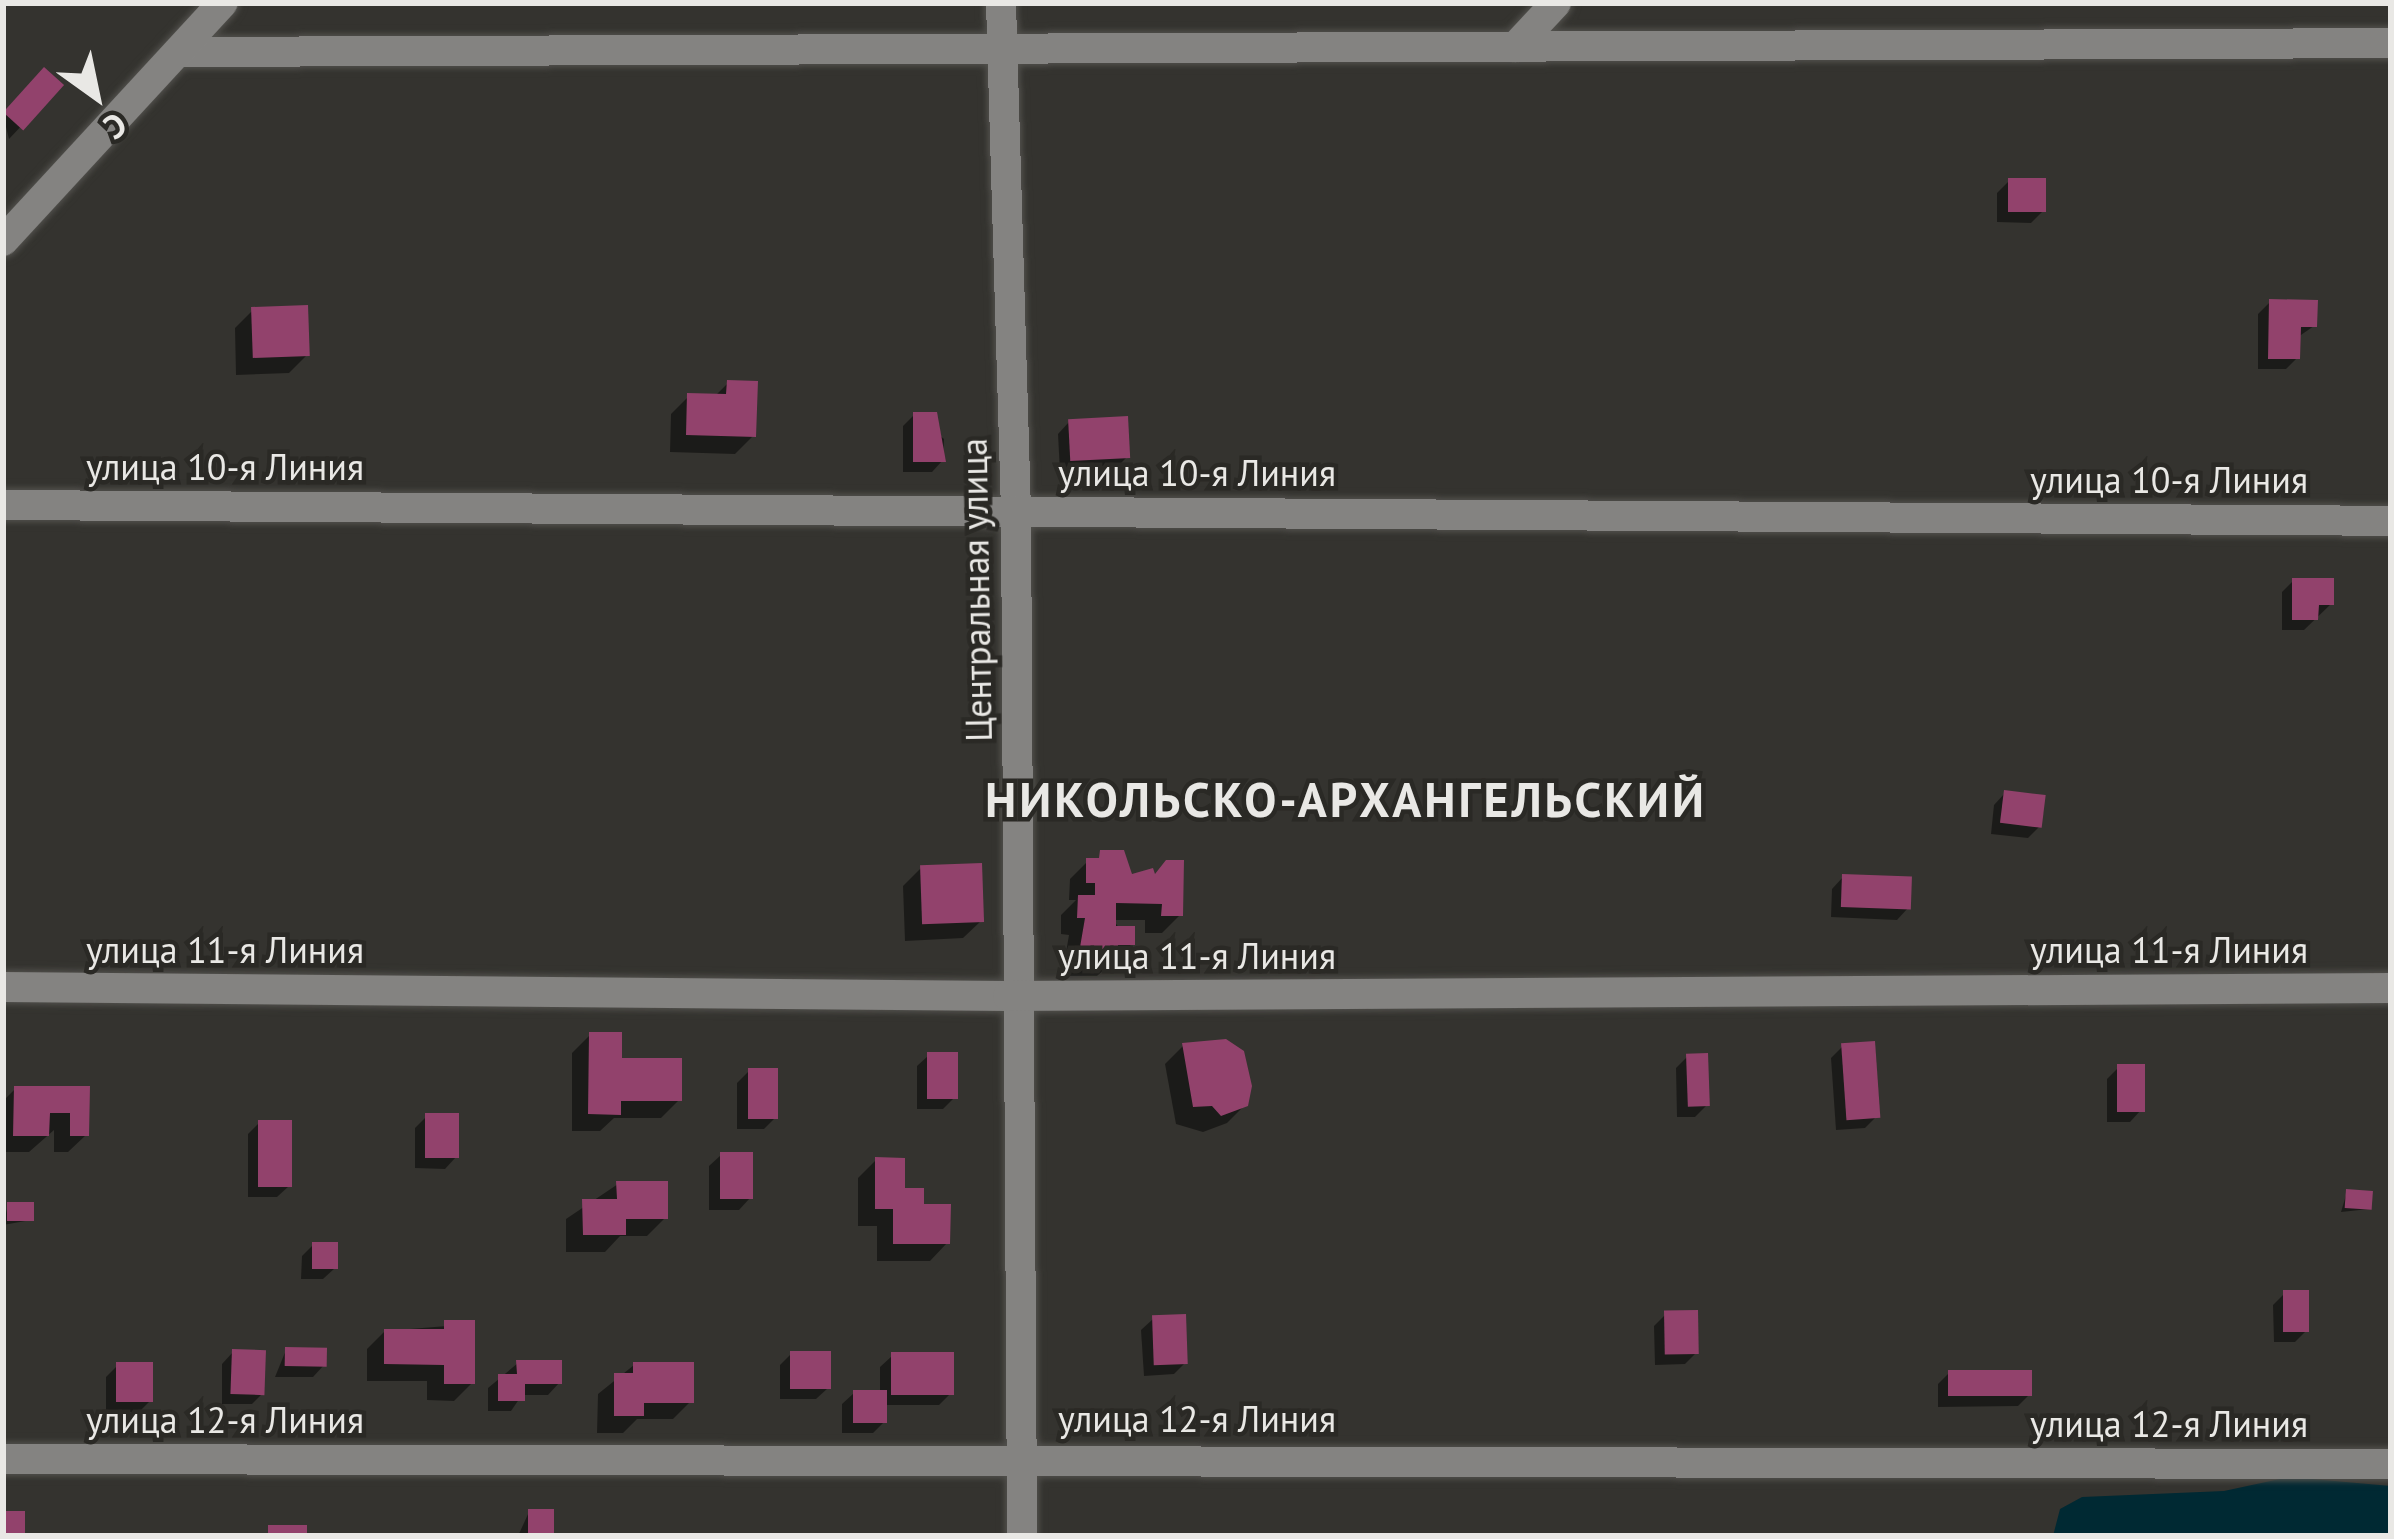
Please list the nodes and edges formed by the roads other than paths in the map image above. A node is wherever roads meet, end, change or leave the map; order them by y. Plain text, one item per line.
1 (224, 3) edge
2 (1001, 3) edge
3 (1556, 3) edge
4 (2391, 43) edge
5 (1516, 46) junction
6 (1002, 49) junction
7 (178, 52) junction
8 (3, 242) edge
9 (3, 505) edge
10 (1016, 511) junction
11 (2391, 521) edge
12 (3, 987) edge
13 (2391, 988) edge
14 (1019, 996) junction
15 (1023, 1457) junction
16 (3, 1459) edge
17 (2391, 1464) edge
18 (1022, 1536) edge

1 - 7 street
2 - 6 street, Центральная улица
3 - 5 street
4 - 5 street
5 - 6 street
6 - 7 street
6 - 10 street, Центральная улица
7 - 8 street
9 - 10 street, улица 10-я Линия
10 - 11 street, улица 10-я Линия
10 - 14 street, Центральная улица
12 - 14 street, улица 11-я Линия
13 - 14 street, улица 11-я Линия
14 - 15 street, Центральная улица
15 - 16 street, улица 12-я Линия
15 - 17 street, улица 12-я Линия
15 - 18 street, Центральная улица

